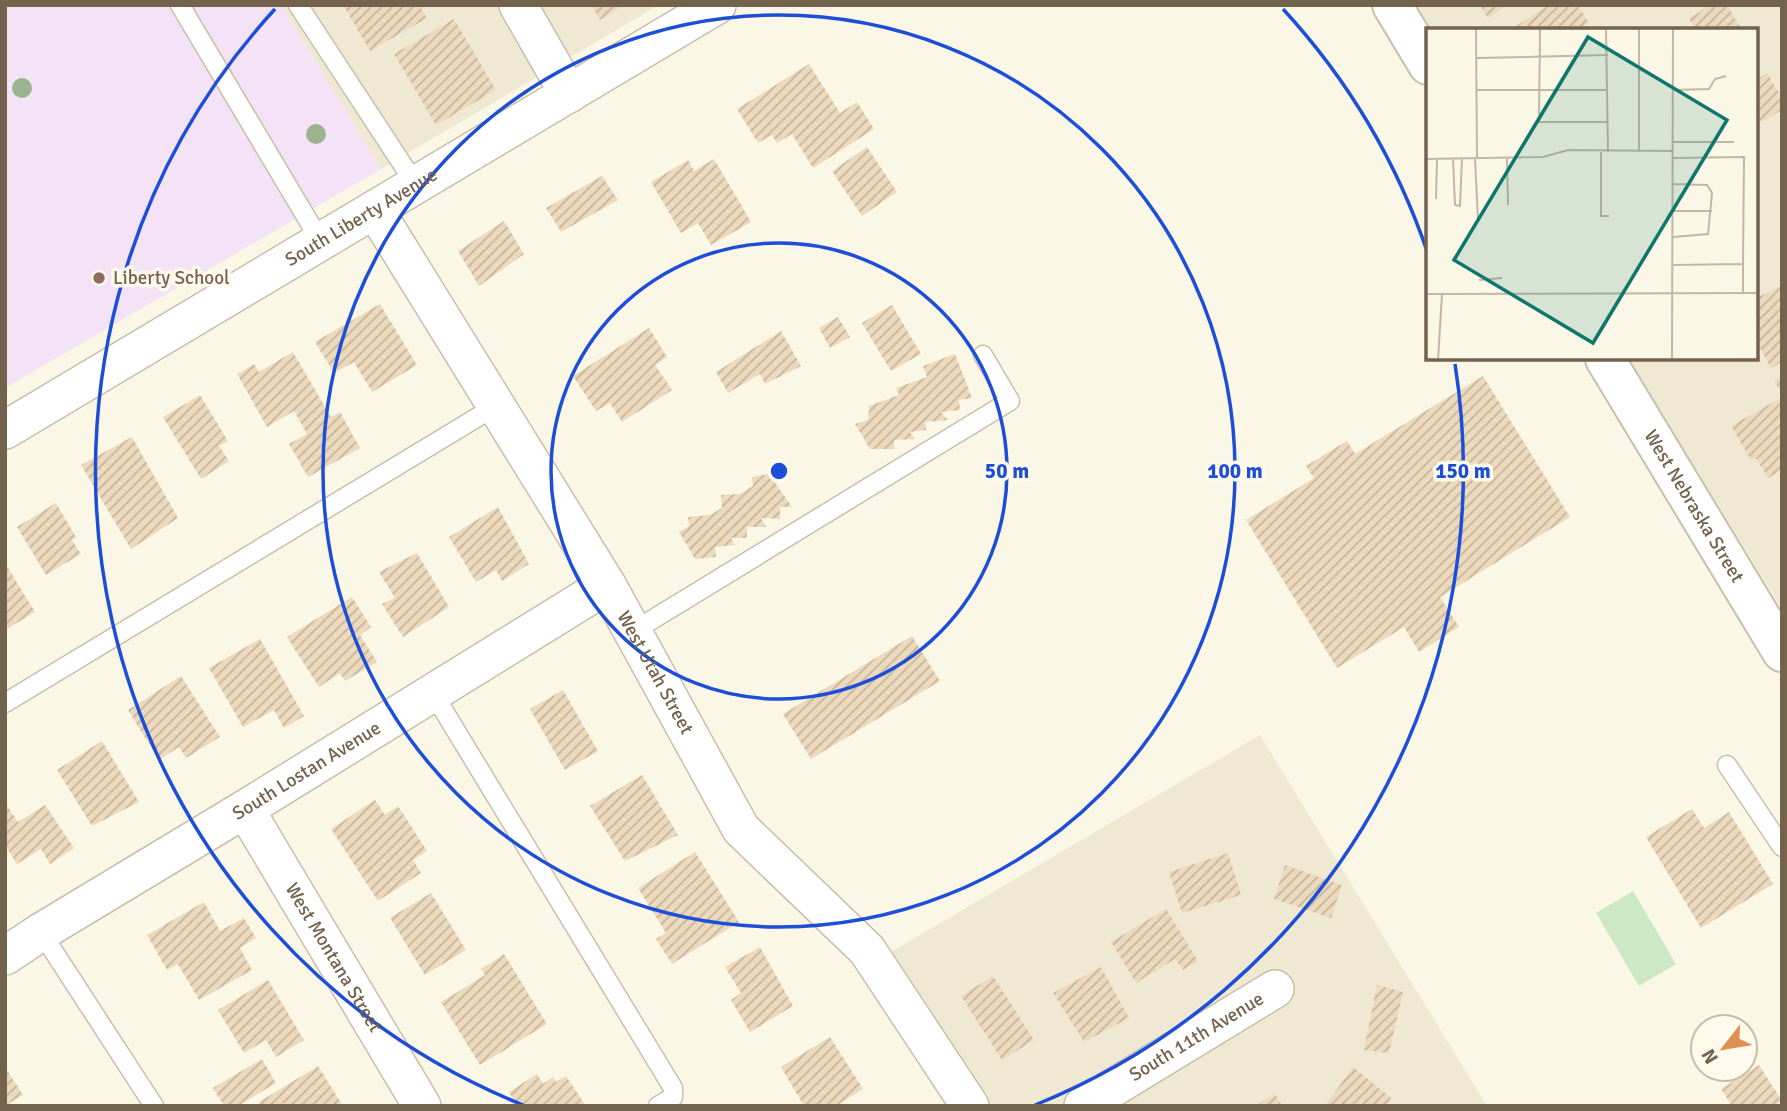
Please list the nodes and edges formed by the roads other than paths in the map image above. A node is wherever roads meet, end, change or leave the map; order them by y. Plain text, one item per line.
1 (180, 5) edge
2 (298, 5) edge
3 (518, 5) edge
4 (717, 5) edge
5 (1392, 5) edge
6 (1426, 62) edge
7 (569, 94) junction
8 (416, 185) junction
9 (375, 210) junction
10 (321, 242) junction
11 (983, 355) dead end
12 (1606, 360) edge
13 (496, 406) junction
14 (8, 424) edge
15 (607, 585) junction
16 (632, 632) junction
17 (1782, 652) edge
18 (433, 693) junction
19 (5, 703) edge
20 (1727, 765) dead end
21 (245, 809) junction
22 (1782, 847) edge
23 (41, 932) junction
24 (5, 956) edge
25 (1275, 989) dead end
26 (154, 1106) edge
27 (422, 1106) edge
28 (658, 1106) edge
29 (970, 1106) edge
30 (1083, 1106) edge

1 - 10 lane
2 - 8 lane
3 - 7 street
4 - 7 street, South Liberty Avenue
5 - 6 street
7 - 8 street, South Liberty Avenue
8 - 9 street, South Liberty Avenue
9 - 10 street, South Liberty Avenue
9 - 13 street, West Utah Street
10 - 14 street, South Liberty Avenue
11 - 16 lane
12 - 17 street, West Nebraska Street
13 - 15 street, West Utah Street
13 - 19 lane
15 - 16 street, West Utah Street
15 - 18 street, South Lostan Avenue
16 - 29 street, West Utah Street
18 - 21 street, South Lostan Avenue
18 - 28 lane
20 - 22 lane
21 - 23 street, South Lostan Avenue
21 - 27 street, West Montana Street
23 - 24 street, South Lostan Avenue
23 - 26 lane
25 - 30 street, South 11th Avenue

